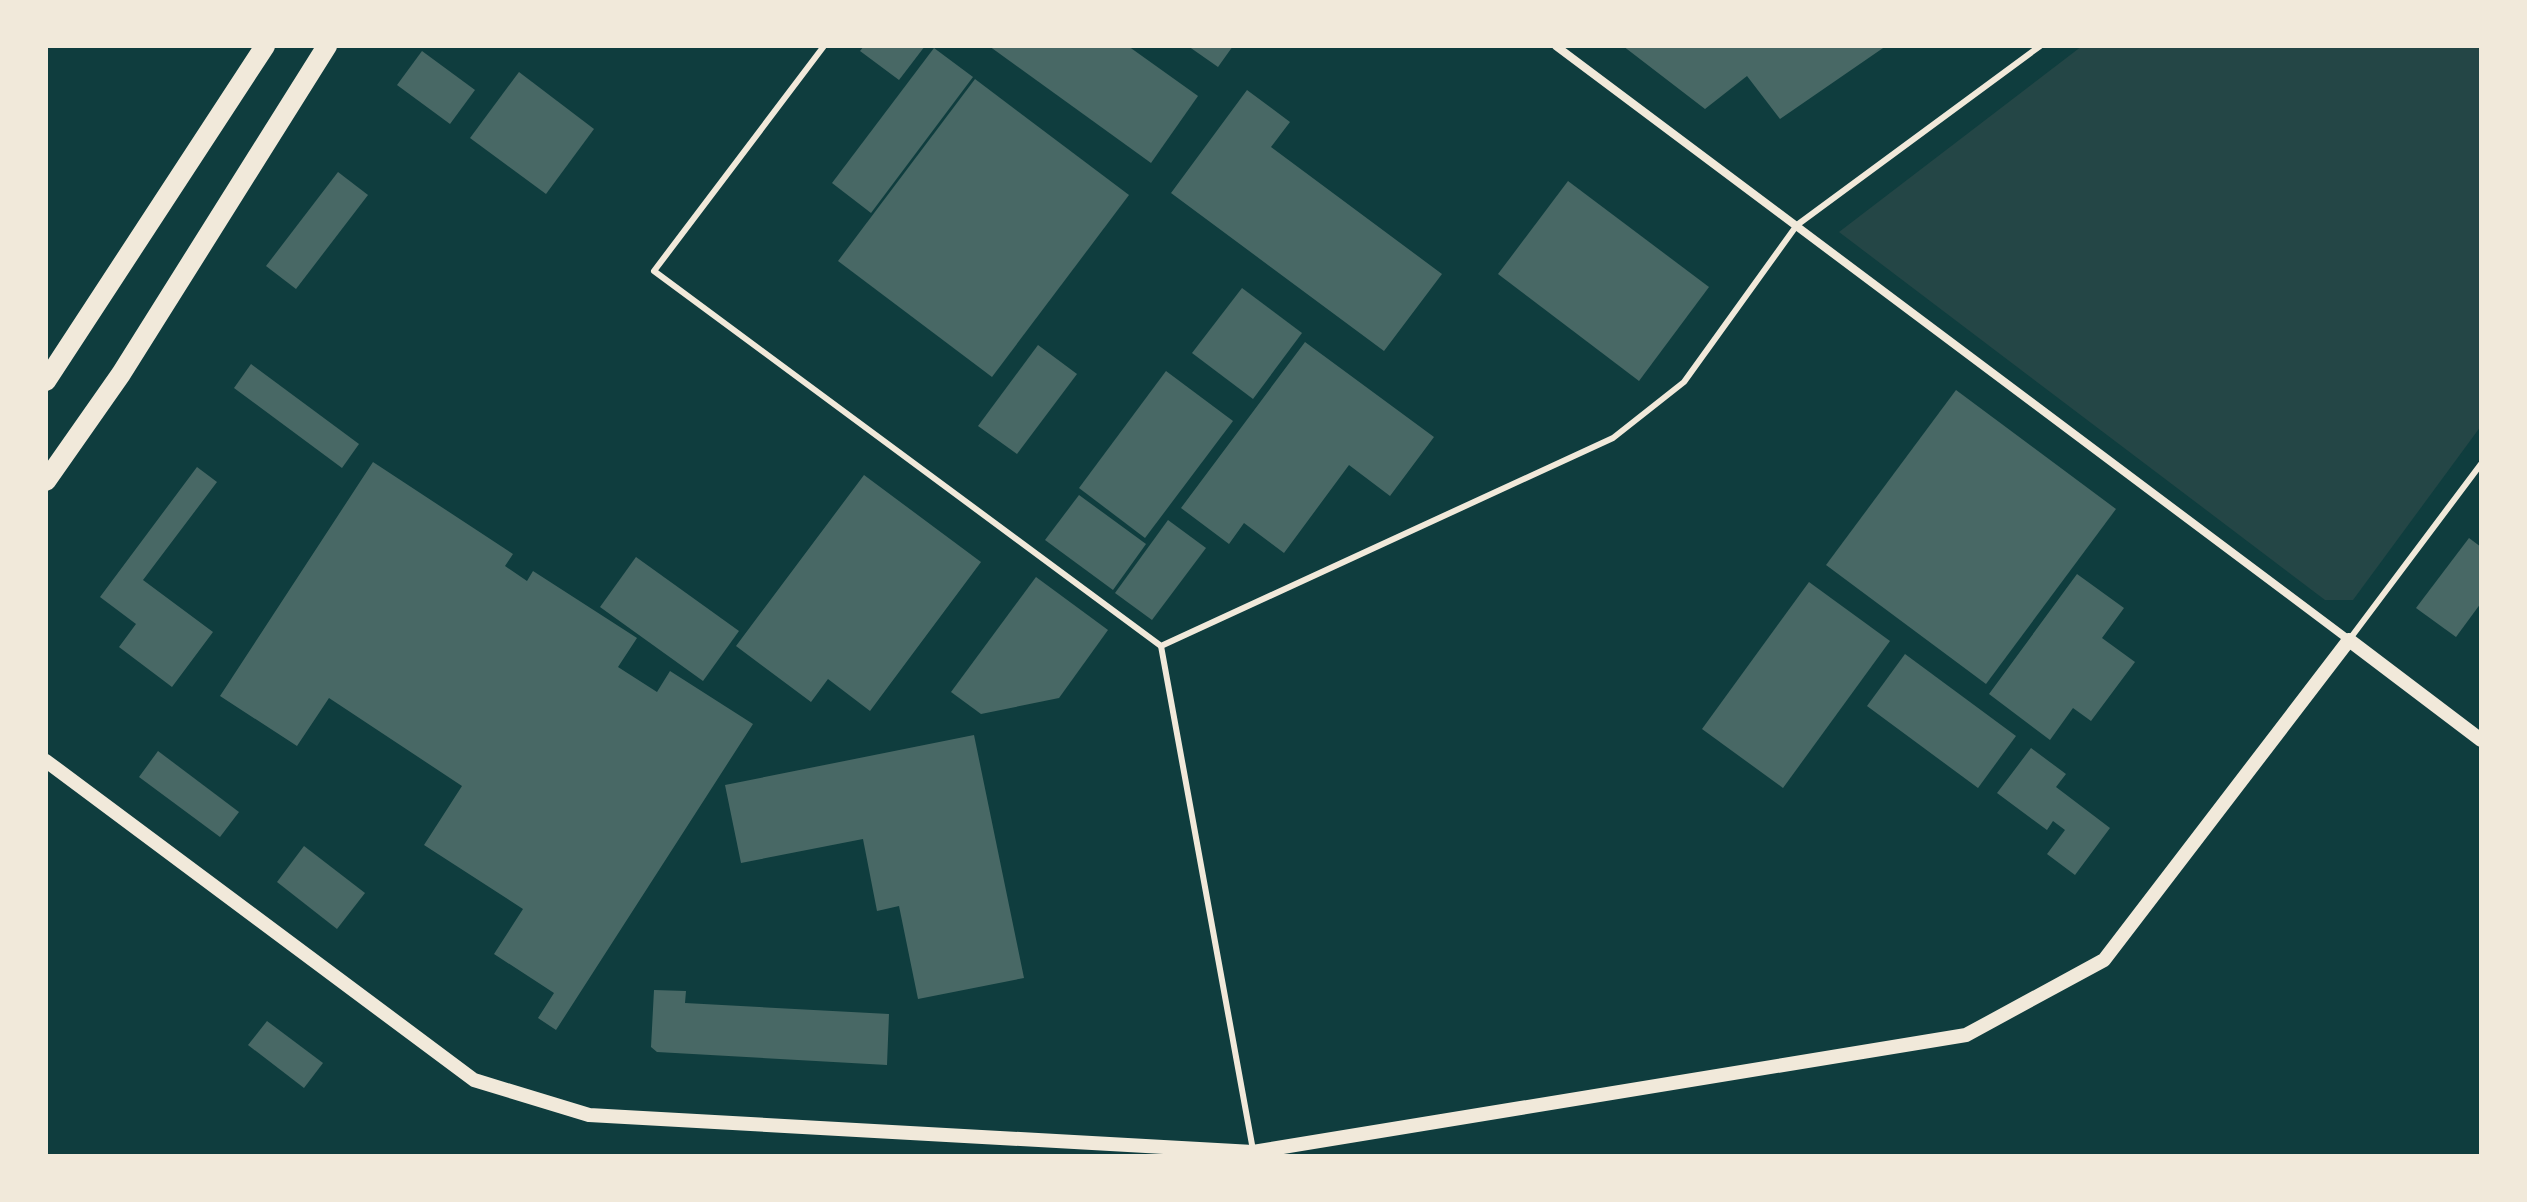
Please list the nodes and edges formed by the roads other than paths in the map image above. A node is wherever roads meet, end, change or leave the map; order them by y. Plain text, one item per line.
1 (265, 46) edge
2 (327, 46) edge
3 (824, 46) edge
4 (1556, 46) edge
5 (2040, 46) edge
6 (1797, 225) junction
7 (46, 381) edge
8 (2481, 464) edge
9 (46, 481) edge
10 (2349, 640) junction
11 (1161, 646) junction
12 (2481, 740) edge
13 (46, 761) edge
14 (1254, 1154) edge

1 - 7 main road
2 - 9 main road
3 - 11 lane
4 - 6 street
5 - 6 lane
6 - 10 street
6 - 11 lane
8 - 10 lane
10 - 12 street
10 - 14 street
11 - 14 lane
13 - 14 street

